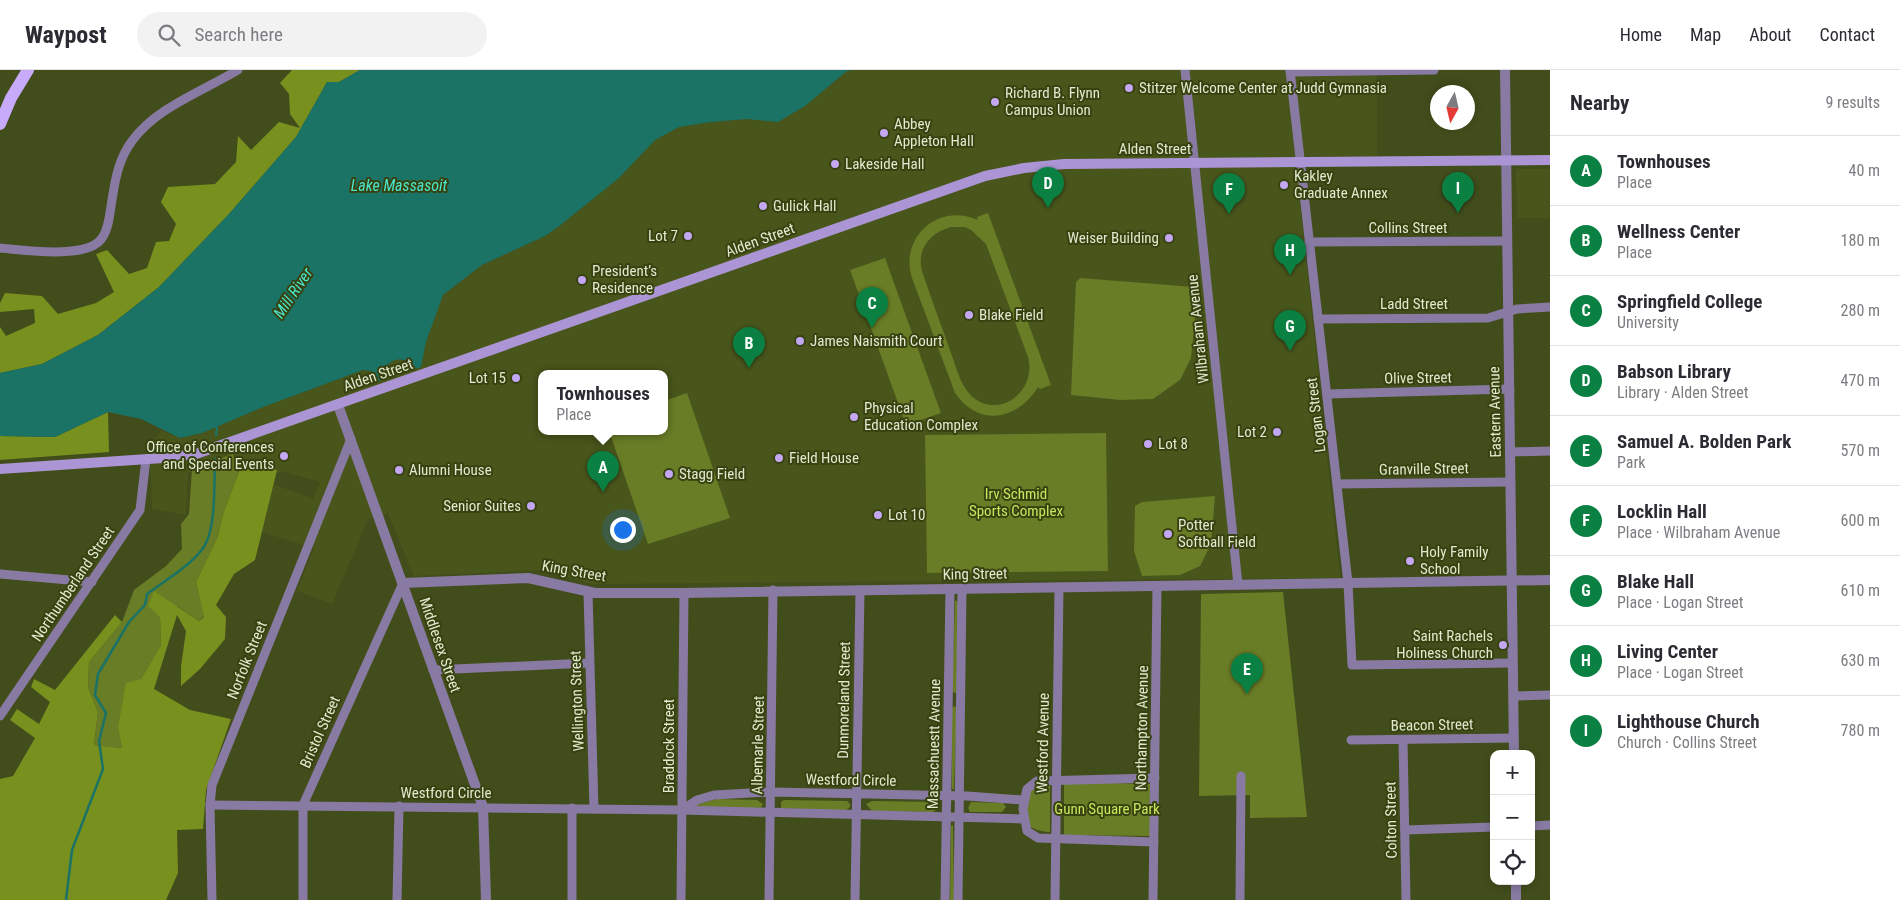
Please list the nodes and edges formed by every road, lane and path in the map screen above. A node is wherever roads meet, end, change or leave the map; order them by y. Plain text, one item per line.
1 (28, 70) edge
2 (238, 70) edge
3 (1185, 70) edge
4 (1434, 70) edge
5 (1505, 70) edge
6 (1290, 71) edge
7 (0, 124) edge
8 (1550, 160) edge
9 (1506, 161) junction
10 (1300, 163) junction
11 (1194, 164) junction
12 (1507, 241) junction
13 (1309, 242) junction
14 (0, 248) edge
15 (1550, 306) edge
16 (1508, 312) junction
17 (1318, 319) junction
18 (1510, 389) junction
19 (1327, 394) junction
20 (338, 405) junction
21 (351, 439) junction
22 (1550, 451) edge
23 (1511, 452) junction
24 (146, 459) junction
25 (0, 469) edge
26 (1511, 482) junction
27 (1337, 484) junction
28 (0, 574) edge
29 (1512, 580) junction
30 (1550, 580) edge
31 (92, 582) junction
32 (403, 583) junction
33 (1348, 583) junction
34 (1238, 585) junction
35 (1157, 586) junction
36 (1059, 587) junction
37 (950, 589) junction
38 (962, 589) junction
39 (773, 590) junction
40 (860, 590) junction
41 (588, 592) junction
42 (684, 593) junction
43 (589, 663) junction
44 (1513, 663) junction
45 (433, 670) junction
46 (1550, 695) edge
47 (1513, 696) junction
48 (948, 700) junction
49 (961, 700) junction
50 (0, 716) edge
51 (1514, 738) junction
52 (1351, 740) dead end
53 (1403, 740) junction
54 (1514, 750) edge
55 (1242, 776) dead end
56 (1155, 778) junction
57 (1056, 779) junction
58 (771, 792) junction
59 (856, 794) junction
60 (946, 796) junction
61 (960, 796) junction
62 (1024, 800) junction
63 (302, 805) junction
64 (210, 806) junction
65 (399, 806) junction
66 (483, 807) junction
67 (572, 808) junction
68 (594, 808) junction
69 (682, 810) junction
70 (770, 812) junction
71 (856, 814) junction
72 (946, 816) junction
73 (959, 817) junction
74 (1024, 819) junction
75 (1550, 825) edge
76 (1535, 826) edge
77 (1490, 827) edge
78 (1404, 830) junction
79 (1056, 840) junction
80 (1154, 842) junction
81 (1516, 885) edge
82 (212, 900) edge
83 (303, 900) edge
84 (397, 900) edge
85 (486, 900) edge
86 (572, 900) edge
87 (681, 900) edge
88 (769, 900) edge
89 (855, 900) edge
90 (945, 900) edge
91 (958, 900) edge
92 (1055, 900) edge
93 (1153, 900) edge
94 (1240, 900) edge
95 (1406, 900) edge
96 (1516, 900) edge

1 - 7 main road
2 - 14 street
3 - 11 street, Wilbraham Avenue
4 - 6 street
5 - 9 street, Eastern Avenue
6 - 10 street, Logan Street
8 - 9 main road, Alden Street
9 - 10 main road, Alden Street
9 - 12 street, Eastern Avenue
10 - 11 main road, Alden Street
10 - 13 street, Logan Street
11 - 20 main road, Alden Street
11 - 34 street, Wilbraham Avenue
12 - 13 street, Collins Street
12 - 16 street, Eastern Avenue
13 - 17 street, Logan Street
15 - 16 street, Ladd Street
16 - 17 street, Ladd Street
16 - 18 street, Eastern Avenue
17 - 19 street, Logan Street
18 - 19 street, Olive Street
18 - 23 street, Eastern Avenue
19 - 27 street, Logan Street
20 - 21 street, Middlesex Street
20 - 24 main road, Alden Street
21 - 32 street, Middlesex Street
21 - 64 street, Norfolk Street
22 - 23 street
23 - 26 street, Eastern Avenue
24 - 25 main road, Alden Street
24 - 31 street, Northumberland Street
26 - 27 street, Granville Street
26 - 29 street, Eastern Avenue
27 - 33 street, Logan Street
28 - 31 street
29 - 30 street, King Street
29 - 33 street, King Street
29 - 44 street, Eastern Avenue
31 - 50 street, Northumberland Street
32 - 41 street, King Street
32 - 45 street, Middlesex Street
32 - 63 street, Bristol Street
33 - 34 street, King Street
33 - 44 street, Logan Street
34 - 35 street, King Street
35 - 36 street, King Street
35 - 56 street, Northampton Avenue
36 - 38 street, King Street
36 - 57 street, Westford Avenue
37 - 38 street, King Street
37 - 40 street, King Street
37 - 48 street, Massachuestt Avenue
38 - 49 street
39 - 40 street, King Street
39 - 42 street, King Street
39 - 58 street, Albemarle Street
40 - 59 street, Dunmoreland Street
41 - 42 street, King Street
41 - 43 street, Wellington Street
42 - 69 street, Braddock Street
43 - 45 street
43 - 68 street, Wellington Street
44 - 47 street, Eastern Avenue
45 - 66 street, Middlesex Street
46 - 47 street
47 - 51 street, Eastern Avenue
48 - 49 street
48 - 60 street, Massachuestt Avenue
49 - 61 street
51 - 53 street, Beacon Street
51 - 54 street, Eastern Avenue
52 - 53 street, Beacon Street
53 - 78 street, Colton Street
55 - 94 street
56 - 57 street
56 - 80 street, Northampton Avenue
57 - 62 street
57 - 79 street, Westford Avenue
58 - 59 street, Westford Circle
58 - 69 street, Westford Circle
58 - 70 street, Albemarle Street
59 - 60 street, Westford Circle
59 - 71 street, Dunmoreland Street
60 - 61 street, Westford Circle
60 - 72 street, Massachuestt Avenue
61 - 62 street, Westford Circle
61 - 73 street
62 - 74 street
63 - 64 street, Westford Circle
63 - 65 street, Westford Circle
63 - 83 street, Bristol Street
64 - 82 street, Norfolk Street
65 - 66 street, Westford Circle
65 - 84 street
66 - 67 street, Westford Circle
66 - 85 street, Middlesex Street
67 - 68 street, Westford Circle
67 - 86 street
68 - 69 street, Westford Circle
69 - 70 street, Westford Circle
69 - 87 street, Braddock Street
70 - 71 street, Westford Circle
70 - 88 street, Albemarle Street
71 - 72 street, Westford Circle
71 - 89 street, Dunmoreland Street
72 - 73 street, Westford Circle
72 - 90 street, Massachuestt Avenue
73 - 74 street, Westford Circle
73 - 91 street
74 - 79 street
75 - 76 street
77 - 78 street
78 - 95 street, Colton Street
79 - 80 street
79 - 92 street, Westford Avenue
80 - 93 street, Northampton Avenue
81 - 96 street

